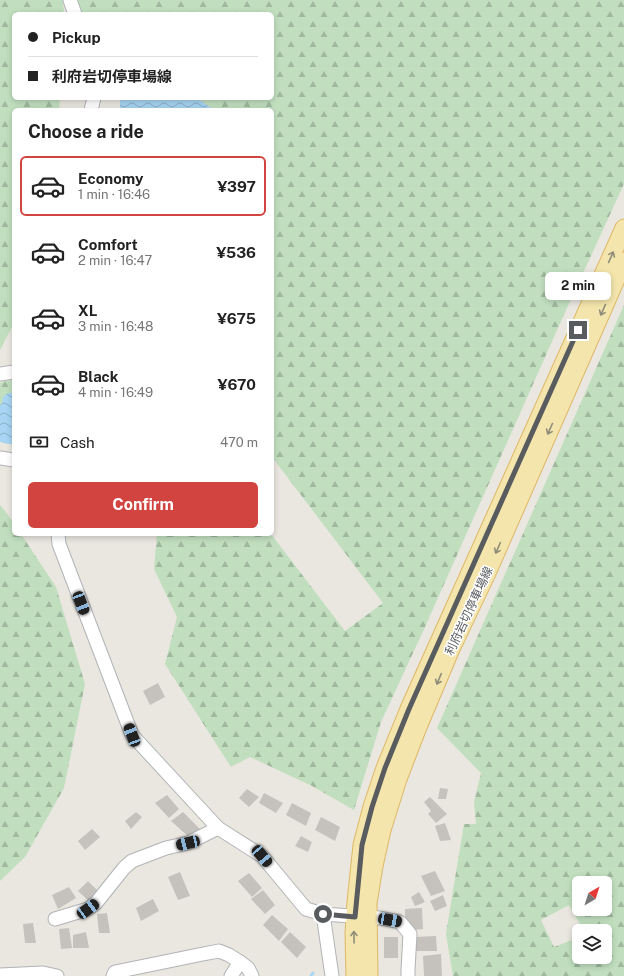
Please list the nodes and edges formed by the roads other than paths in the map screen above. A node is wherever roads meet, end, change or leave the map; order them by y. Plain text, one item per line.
1 (70, 0) edge
2 (74, 12) edge
3 (624, 228) edge
4 (624, 261) edge
5 (12, 372) edge
6 (0, 374) edge
7 (0, 458) edge
8 (12, 460) edge
9 (58, 536) edge
10 (218, 828) junction
11 (323, 914) junction
12 (361, 917) junction
13 (54, 919) dead end
14 (240, 962) junction
15 (153, 971) edge
16 (0, 975) edge
17 (57, 976) edge
18 (113, 976) edge
19 (231, 976) edge
20 (252, 976) edge
21 (332, 976) edge
22 (355, 976) edge
23 (369, 976) edge
24 (408, 976) edge

1 - 2 street
12 -> 3 main road, 利府岩切停車場線
4 -> 12 main road, 利府岩切停車場線
5 - 6 street
7 - 8 street
9 - 10 street
10 - 11 street
10 - 13 street
11 - 12 street
11 - 21 street
22 -> 12 main road, 利府岩切停車場線
12 - 23 main road, 利府岩切停車場線
12 - 24 street
14 - 15 street
14 - 19 street
14 - 20 street
15 - 18 street
16 - 17 street

